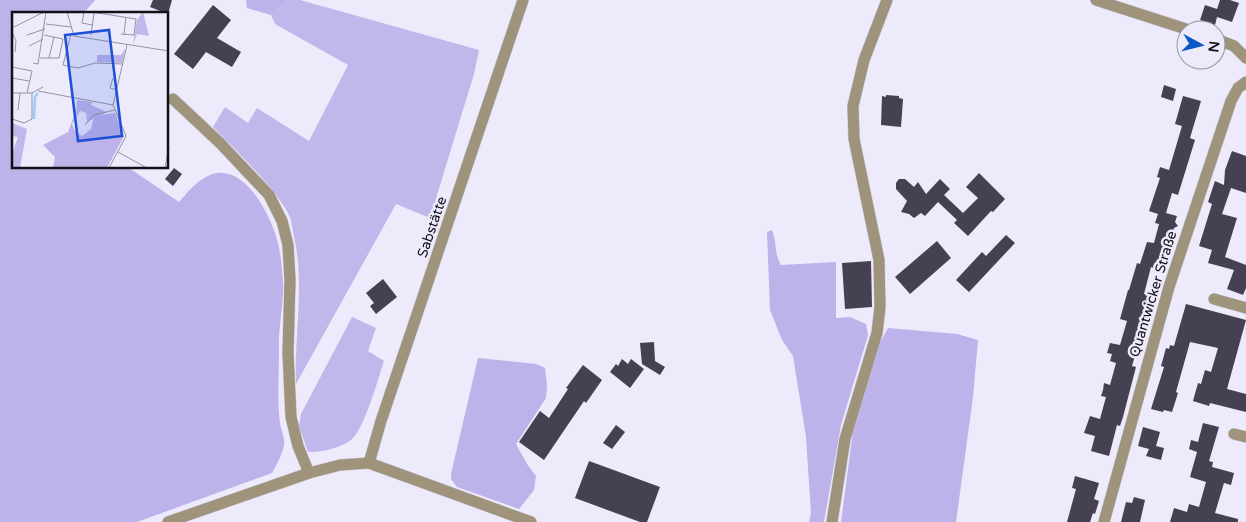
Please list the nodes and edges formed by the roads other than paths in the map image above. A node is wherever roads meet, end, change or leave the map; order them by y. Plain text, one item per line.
1 (523, 0) edge
2 (887, 0) edge
3 (1096, 0) edge
4 (1176, 26) edge
5 (1226, 43) edge
6 (1246, 58) edge
7 (1246, 82) edge
8 (172, 99) dead end
9 (1214, 299) dead end
10 (1246, 308) edge
11 (1234, 434) dead end
12 (1246, 437) edge
13 (369, 463) junction
14 (309, 473) junction
15 (168, 522) edge
16 (531, 522) edge
17 (832, 522) edge
18 (1104, 522) edge

1 - 13 street, Sabstätte
2 - 17 street
3 - 4 street
5 - 6 street
7 - 18 street, Quantwicker Straße
8 - 14 street
9 - 10 street
11 - 12 street
13 - 14 street
13 - 16 street
14 - 15 street

